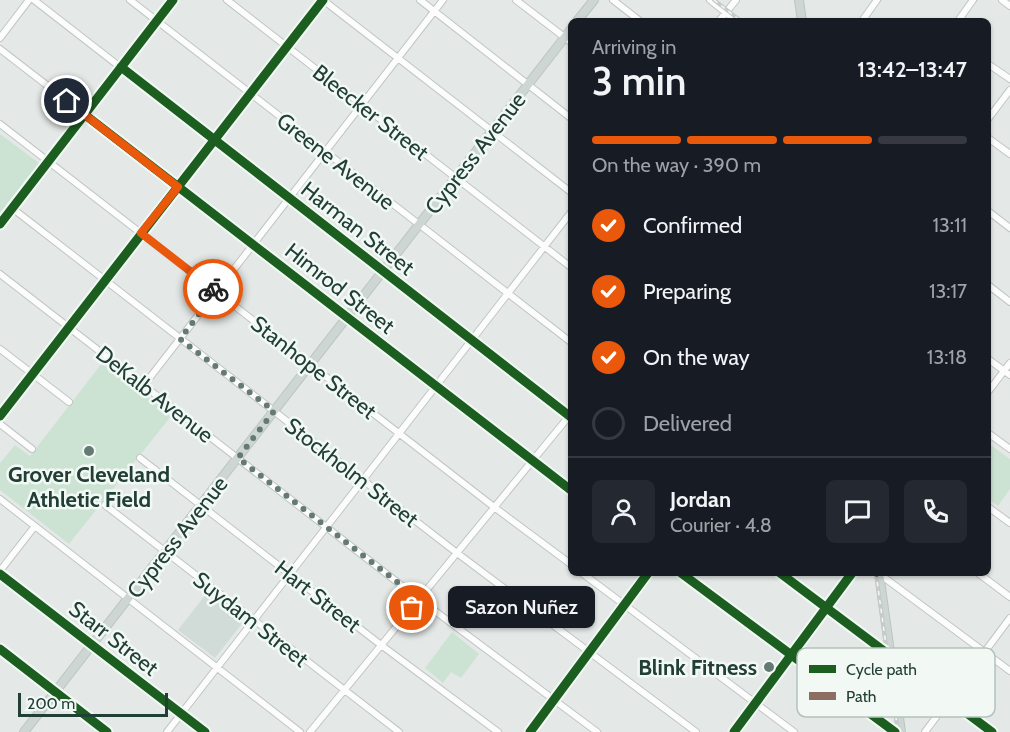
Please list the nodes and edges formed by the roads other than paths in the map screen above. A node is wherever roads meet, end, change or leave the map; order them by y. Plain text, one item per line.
1 (32, 0) edge
2 (130, 0) edge
3 (173, 0) edge
4 (227, 0) edge
5 (323, 0) edge
6 (420, 0) edge
7 (443, 0) edge
8 (516, 0) edge
9 (594, 0) edge
10 (613, 0) edge
11 (710, 0) edge
12 (736, 0) edge
13 (799, 0) edge
14 (877, 0) edge
15 (973, 0) edge
16 (1002, 0) edge
17 (1010, 6) edge
18 (434, 11) junction
19 (726, 12) junction
20 (579, 18) edge
21 (636, 18) edge
22 (721, 18) edge
23 (733, 18) edge
24 (802, 18) edge
25 (864, 18) edge
26 (960, 18) edge
27 (157, 21) junction
28 (0, 38) edge
29 (568, 40) edge
30 (287, 46) junction
31 (0, 49) edge
32 (398, 58) junction
33 (991, 66) edge
34 (121, 68) junction
35 (1010, 80) edge
36 (528, 84) junction
37 (1010, 90) edge
38 (250, 93) junction
39 (362, 105) junction
40 (84, 114) junction
41 (991, 115) edge
42 (568, 116) edge
43 (0, 124) edge
44 (492, 131) junction
45 (214, 140) junction
46 (991, 140) edge
47 (325, 152) junction
48 (1010, 154) edge
49 (48, 162) junction
50 (455, 178) junction
51 (178, 187) junction
52 (568, 190) edge
53 (289, 198) junction
54 (12, 208) junction
55 (991, 214) edge
56 (568, 216) edge
57 (0, 224) edge
58 (418, 225) junction
59 (1010, 228) edge
60 (141, 233) junction
61 (253, 245) junction
62 (544, 247) junction
63 (568, 265) edge
64 (382, 272) junction
65 (0, 274) edge
66 (105, 280) junction
67 (991, 287) edge
68 (216, 292) junction
69 (508, 293) junction
70 (1010, 302) edge
71 (346, 318) junction
72 (69, 327) junction
73 (180, 339) junction
74 (472, 340) junction
75 (568, 340) edge
76 (0, 349) edge
77 (991, 361) edge
78 (1010, 363) edge
79 (310, 364) junction
80 (1007, 373) edge
81 (32, 374) junction
82 (144, 385) junction
83 (435, 387) junction
84 (991, 389) edge
85 (69, 402) dead end
86 (274, 411) junction
87 (568, 413) edge
88 (0, 416) edge
89 (568, 419) edge
90 (0, 424) edge
91 (399, 434) junction
92 (991, 435) edge
93 (32, 449) dead end
94 (1010, 449) edge
95 (140, 458) dead end
96 (238, 458) junction
97 (532, 462) junction
98 (363, 480) junction
99 (568, 488) edge
100 (0, 499) edge
101 (105, 505) dead end
102 (201, 505) junction
103 (494, 507) junction
104 (991, 509) edge
105 (1010, 523) edge
106 (35, 526) junction
107 (326, 527) junction
108 (164, 552) junction
109 (457, 553) junction
110 (568, 562) edge
111 (0, 572) edge
112 (290, 574) junction
113 (586, 576) edge
114 (646, 576) edge
115 (685, 576) edge
116 (784, 576) edge
117 (850, 576) edge
118 (878, 576) edge
119 (882, 576) edge
120 (982, 576) edge
121 (1010, 597) edge
122 (128, 598) junction
123 (419, 599) junction
124 (624, 605) junction
125 (827, 608) junction
126 (1010, 618) edge
127 (254, 621) junction
128 (92, 645) junction
129 (381, 645) junction
130 (882, 648) edge
131 (889, 648) edge
132 (979, 648) edge
133 (987, 648) edge
134 (0, 649) edge
135 (589, 652) junction
136 (791, 656) junction
137 (797, 660) edge
138 (995, 660) edge
139 (217, 668) junction
140 (1010, 671) edge
141 (344, 691) junction
142 (56, 692) junction
143 (554, 700) junction
144 (756, 703) junction
145 (181, 714) junction
146 (874, 717) edge
147 (899, 717) edge
148 (936, 717) edge
149 (972, 717) edge
150 (24, 732) edge
151 (107, 732) edge
152 (167, 732) edge
153 (205, 732) edge
154 (300, 732) edge
155 (310, 732) edge
156 (399, 732) edge
157 (498, 732) edge
158 (530, 732) edge
159 (597, 732) edge
160 (696, 732) edge
161 (734, 732) edge
162 (795, 732) edge
163 (895, 732) edge
164 (901, 732) edge
165 (925, 732) edge
166 (992, 732) edge

1 - 28 street
1 - 34 street, Harman Street
2 - 27 street, Greene Avenue
3 - 27 street
4 - 30 street, Bleecker Street
5 - 30 street
5 - 32 street
6 - 18 street
7 - 18 street
8 - 29 street
9 - 20 main road
10 - 21 street
11 - 19 street
12 - 19 street
13 - 24 main road
14 - 25 street
15 - 26 street
16 - 17 street
18 - 32 street
18 - 36 street
19 - 22 street
19 - 23 street
27 - 34 street
27 - 38 street, Greene Avenue
29 - 36 main road, Cypress Avenue
30 - 38 street
30 - 39 street, Bleecker Street
31 - 40 street, Himrod Street
32 - 39 street
32 - 44 street
33 - 35 street
34 - 40 street
34 - 45 street, Harman Street
36 - 42 street
36 - 44 main road, Cypress Avenue
37 - 41 street
38 - 45 street
38 - 47 street, Greene Avenue
39 - 47 street
39 - 50 street, Bleecker Street
40 - 49 street
40 - 51 street, Himrod Street
43 - 49 street, Stanhope Street
44 - 50 main road, Cypress Avenue
44 - 52 street
45 - 51 street
45 - 53 street, Harman Street
46 - 48 street
47 - 53 street
47 - 58 street, Greene Avenue
49 - 54 street
49 - 60 street, Stanhope Street
50 - 58 main road, Cypress Avenue
50 - 62 street, Bleecker Street
51 - 60 street
51 - 61 street, Himrod Street
53 - 61 street
53 - 64 street, Harman Street
54 - 57 street
54 - 66 street, Stockholm Street
55 - 59 street
56 - 62 street
58 - 64 main road, Cypress Avenue
58 - 69 street, Greene Avenue
60 - 66 street
60 - 68 street, Stanhope Street
61 - 68 street
61 - 71 street, Himrod Street
62 - 63 street, Bleecker Street
62 - 69 street
64 - 71 main road, Cypress Avenue
64 - 74 street, Harman Street
65 - 72 street, DeKalb Avenue
66 - 72 street
66 - 73 street, Stockholm Street
67 - 70 street
68 - 73 street
68 - 79 street, Stanhope Street
69 - 74 street
69 - 75 street, Greene Avenue
71 - 79 main road, Cypress Avenue
71 - 83 street, Himrod Street
72 - 81 street
72 - 82 street, DeKalb Avenue
73 - 82 street
73 - 86 street, Stockholm Street
74 - 83 street
74 - 87 street, Harman Street
76 - 81 street
77 - 80 street
78 - 80 street
79 - 86 main road, Cypress Avenue
79 - 91 street, Stanhope Street
80 - 84 street
81 - 85 street
81 - 88 street
82 - 96 street, DeKalb Avenue
83 - 91 street
83 - 97 street, Himrod Street
86 - 96 main road, Cypress Avenue
86 - 98 street, Stockholm Street
89 - 97 street
90 - 93 street
91 - 98 street
91 - 103 street, Stanhope Street
92 - 94 street
95 - 102 street, Hart Street
96 - 102 main road, Cypress Avenue
96 - 107 street, DeKalb Avenue
97 - 99 street, Himrod Street
97 - 103 street
98 - 107 street
98 - 109 street, Stockholm Street
100 - 106 street
101 - 108 street, Suydam Street
102 - 108 main road, Cypress Avenue
102 - 112 street, Hart Street
103 - 109 street
103 - 110 street, Stanhope Street
104 - 105 street
106 - 111 street
106 - 122 street
107 - 112 street
107 - 123 street, DeKalb Avenue
108 - 122 main road, Cypress Avenue
108 - 127 street, Suydam Street
109 - 123 street
109 - 135 street, Stockholm Street
111 - 128 street, Starr Street
112 - 127 street
112 - 129 street, Hart Street
113 - 124 street
114 - 124 street
115 - 136 street
116 - 125 street
117 - 125 street
118 - 131 main road
119 - 132 street
120 - 121 street
122 - 128 main road, Cypress Avenue
122 - 139 street
123 - 129 street
123 - 143 street, DeKalb Avenue
124 - 135 street
124 - 144 street
125 - 130 street
125 - 136 street
126 - 133 street
127 - 139 street
127 - 141 street, Suydam Street
128 - 142 main road, Cypress Avenue
128 - 145 street, Starr Street
129 - 141 street
129 - 157 street, Hart Street
134 - 142 street
135 - 143 street
135 - 160 street, Stockholm Street
136 - 137 street
136 - 144 street
138 - 140 street
139 - 145 street
139 - 154 street
141 - 155 street
141 - 156 street, Suydam Street
142 - 150 main road, Cypress Avenue
142 - 151 street
143 - 158 street
143 - 159 street, DeKalb Avenue
144 - 161 street
144 - 162 street
145 - 152 street
145 - 153 street, Starr Street
146 - 163 street
147 - 164 main road
148 - 165 street
149 - 166 street

